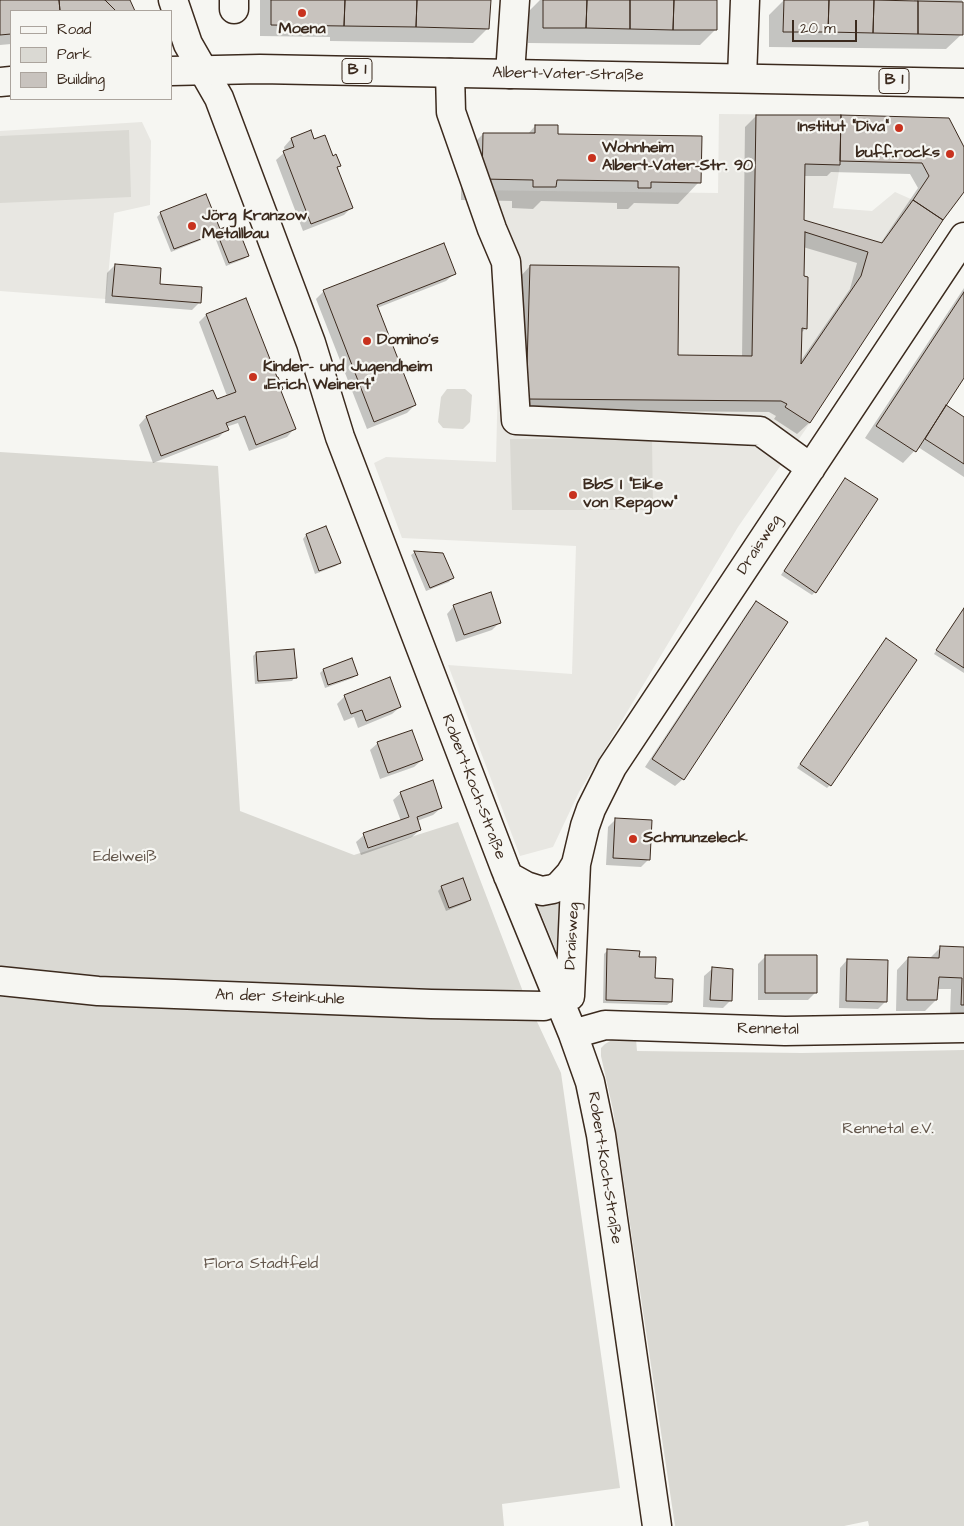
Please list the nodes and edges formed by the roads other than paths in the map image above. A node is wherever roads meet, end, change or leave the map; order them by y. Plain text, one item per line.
1 (173, 0) edge
2 (515, 0) edge
3 (744, 0) edge
4 (203, 70) junction
5 (172, 71) edge
6 (450, 72) junction
7 (510, 74) junction
8 (742, 78) junction
9 (964, 83) edge
10 (964, 237) edge
11 (810, 468) junction
12 (576, 864) junction
13 (508, 876) junction
14 (0, 981) edge
15 (559, 1001) junction
16 (964, 1028) edge
17 (573, 1034) junction
18 (657, 1526) edge

1 - 4 street, Robert-Koch-Straße
2 - 7 street
3 - 8 street
4 - 5 street, Albert-Vater-Straße / B 1
4 - 6 street, Albert-Vater-Straße / B 1
4 - 13 street, Robert-Koch-Straße
6 - 7 street, Albert-Vater-Straße / B 1
6 - 11 street
7 - 8 street, Albert-Vater-Straße / B 1
8 - 9 street, Albert-Vater-Straße / B 1
10 - 11 street, Draisweg
11 - 12 street, Draisweg
12 - 13 street, Draisweg
12 - 15 street, Draisweg
13 - 15 street, Robert-Koch-Straße
14 - 15 street, An der Steinkuhle
15 - 17 street, Robert-Koch-Straße
16 - 17 street, Rennetal
17 - 18 street, Robert-Koch-Straße

